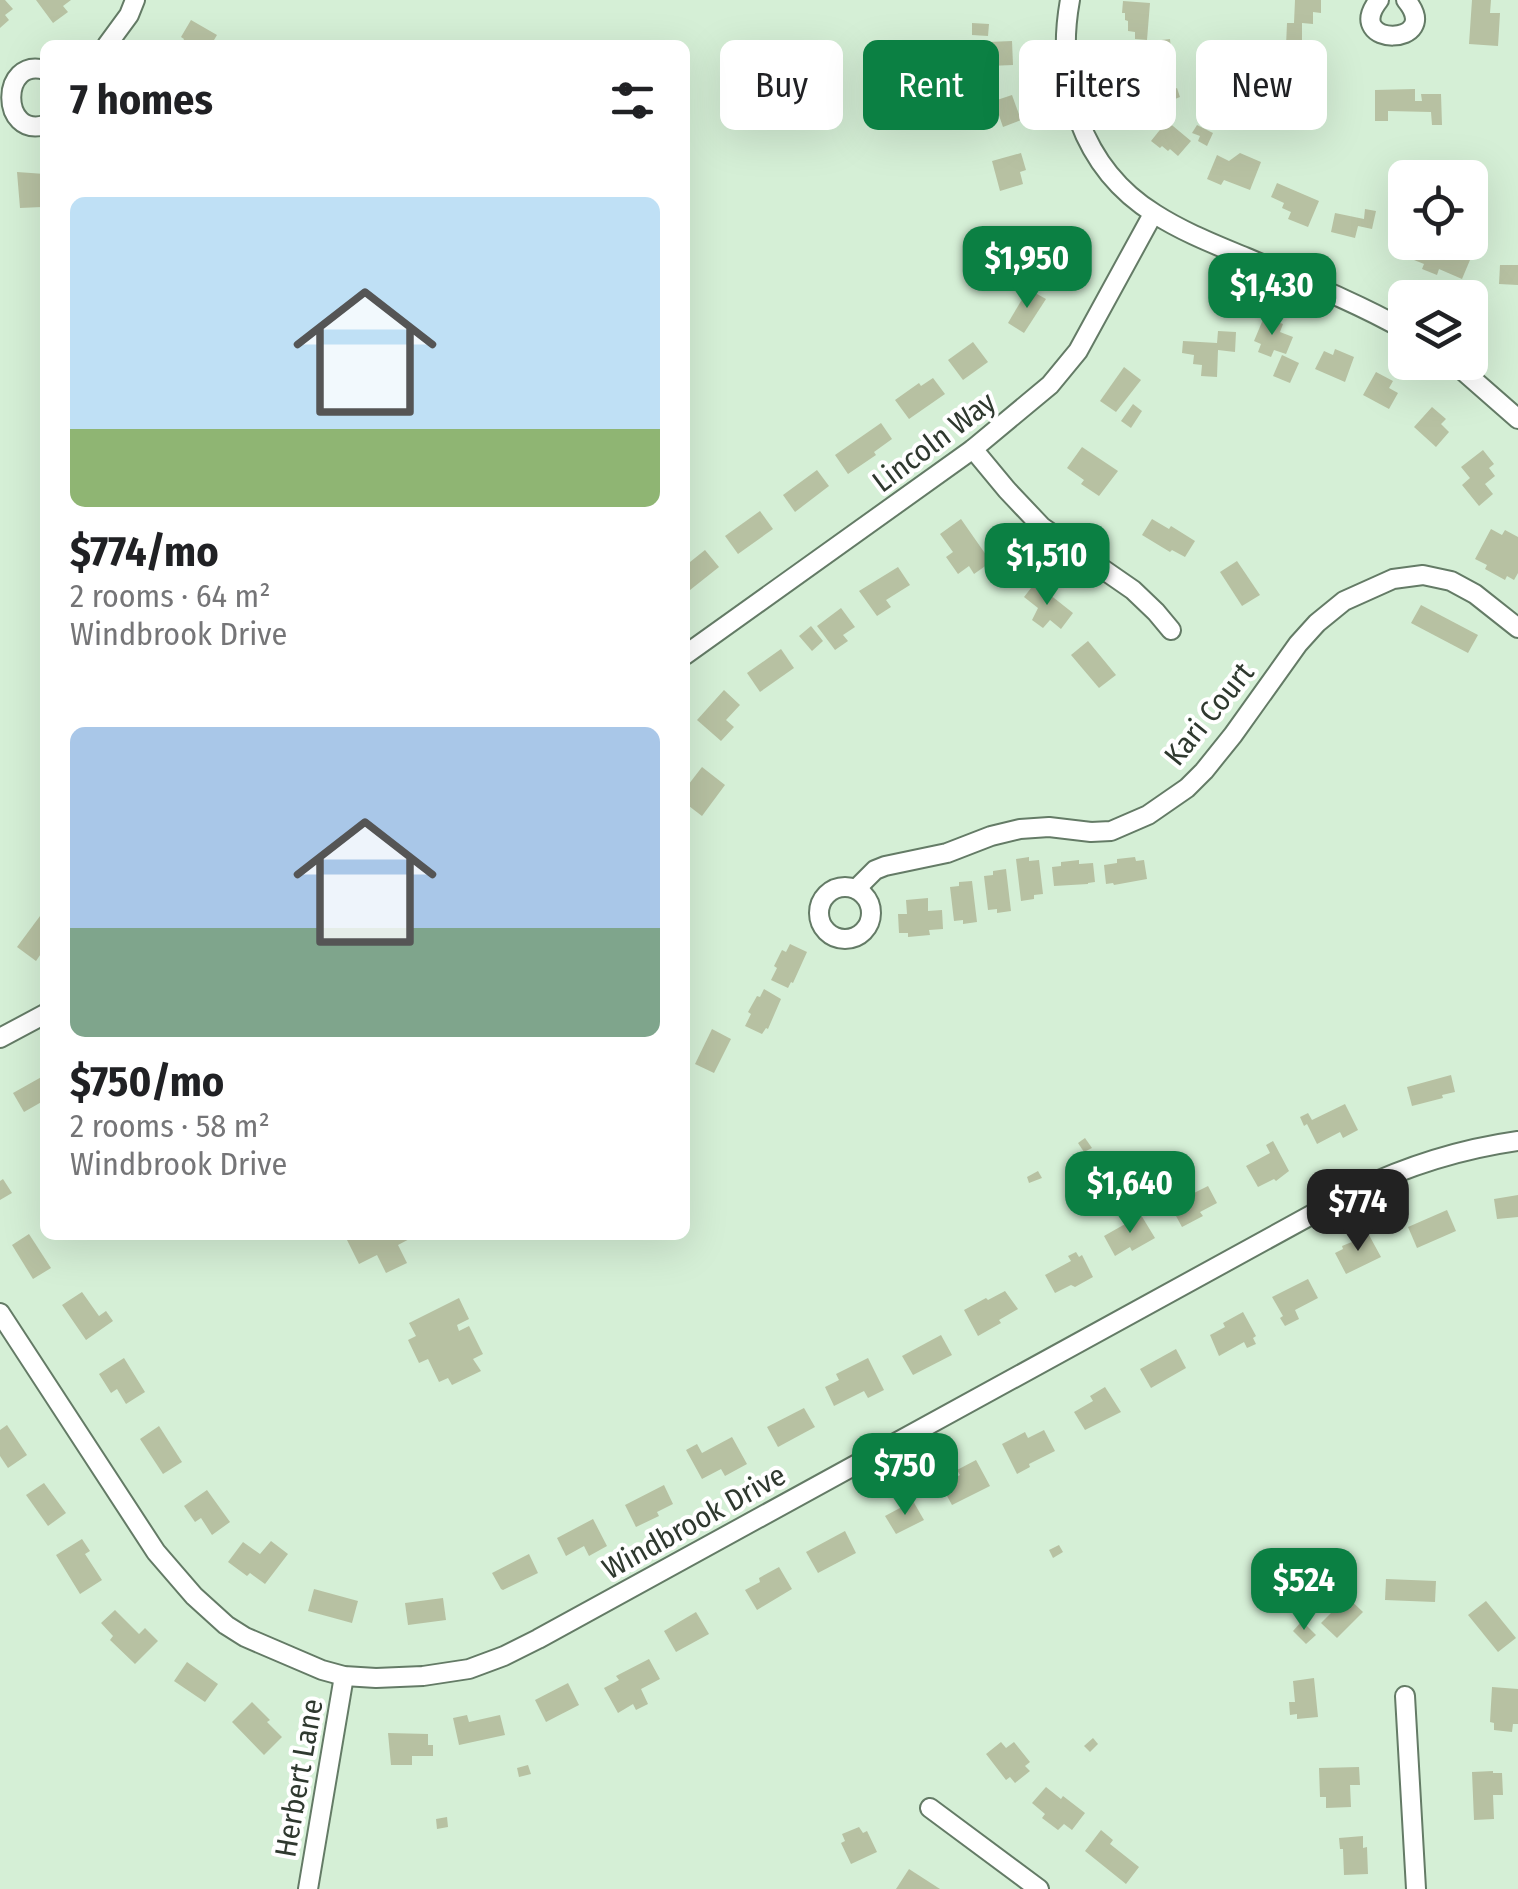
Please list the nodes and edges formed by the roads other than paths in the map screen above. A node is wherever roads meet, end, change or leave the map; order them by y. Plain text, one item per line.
1 (135, 0) edge
2 (1070, 0) edge
3 (1380, 0) edge
4 (1406, 0) edge
5 (110, 40) edge
6 (40, 69) edge
7 (40, 126) edge
8 (1154, 214) junction
9 (1388, 322) edge
10 (1473, 380) edge
11 (1518, 420) edge
12 (973, 449) junction
13 (1518, 628) edge
14 (1171, 630) dead end
15 (690, 651) edge
16 (856, 889) dead end
17 (40, 1017) edge
18 (0, 1038) edge
19 (1518, 1140) edge
20 (0, 1313) edge
21 (344, 1676) junction
22 (1405, 1696) dead end
23 (930, 1808) dead end
24 (308, 1889) edge
25 (1039, 1889) edge
26 (1416, 1889) edge

1 - 5 street
2 - 8 street
3 - 4 street
6 - 7 street
8 - 9 street
8 - 12 street, Lincoln Way
10 - 11 street
12 - 14 street
12 - 15 street, Lincoln Way
13 - 16 street, Kari Court
17 - 18 street
19 - 21 street, Windbrook Drive
20 - 21 street, Windbrook Drive
21 - 24 street, Herbert Lane
22 - 26 street
23 - 25 street

